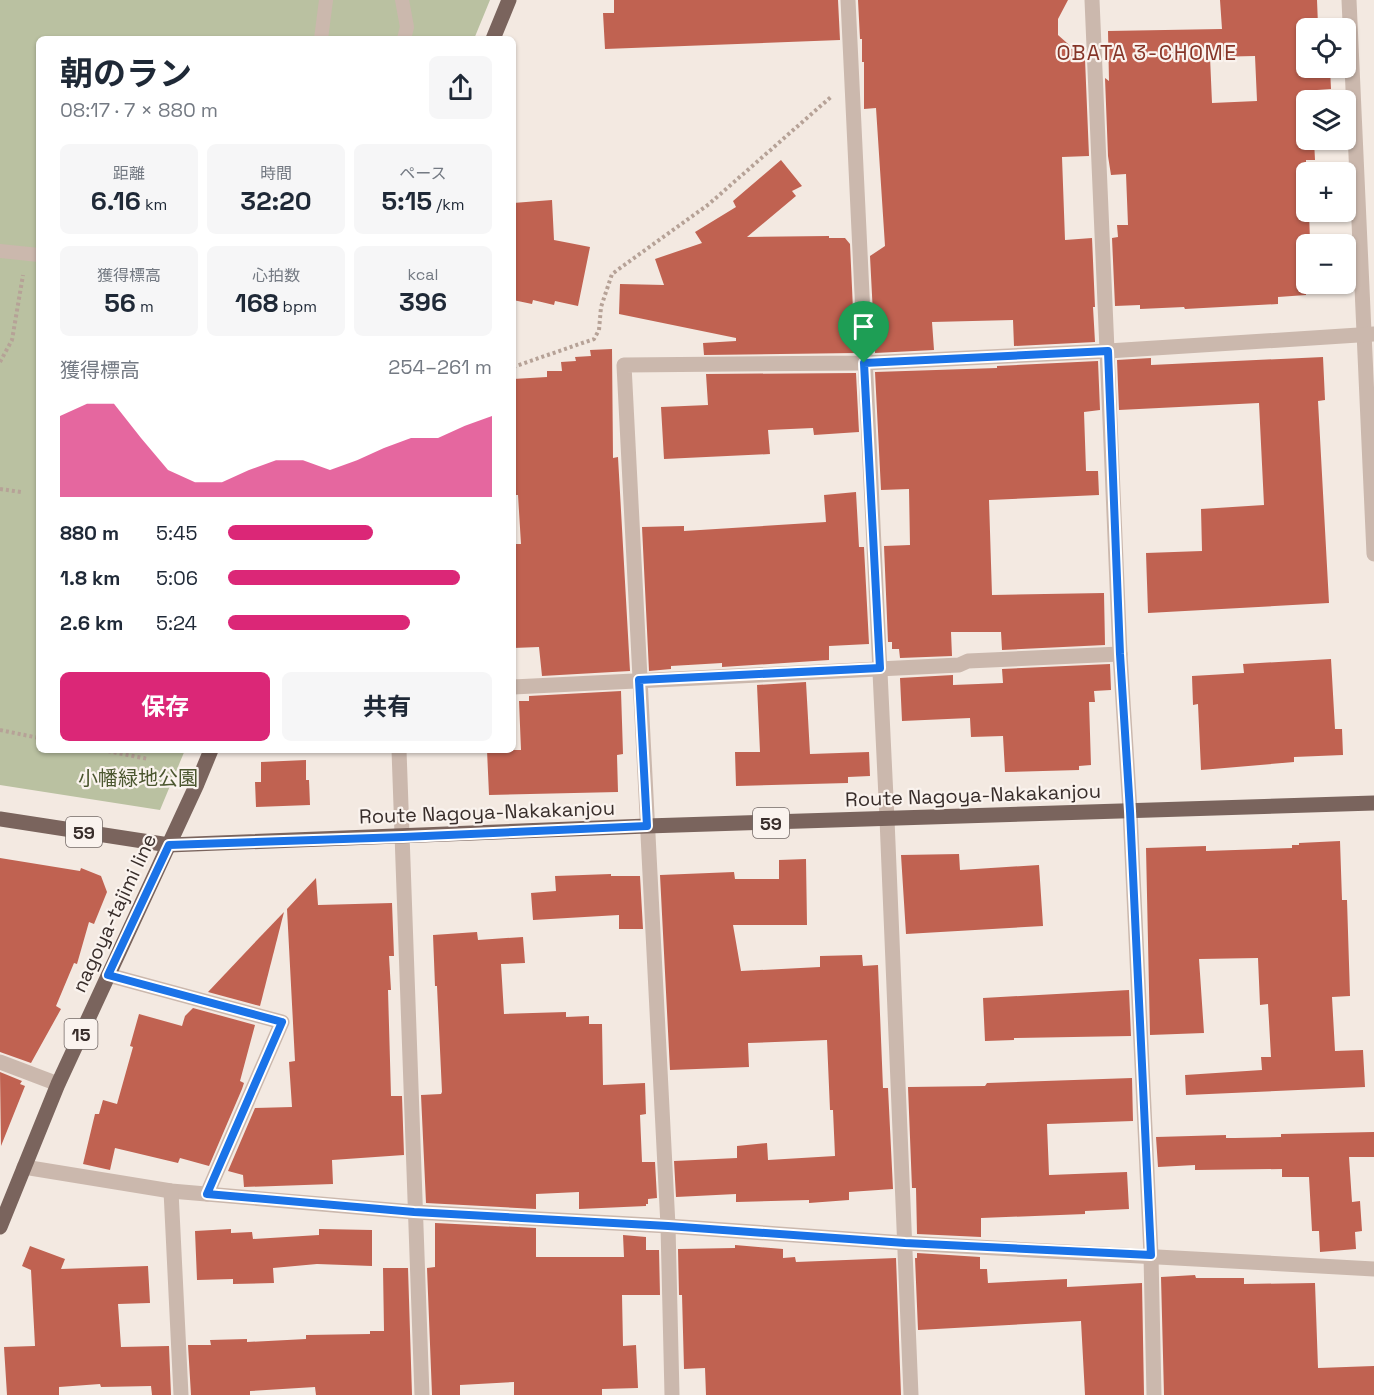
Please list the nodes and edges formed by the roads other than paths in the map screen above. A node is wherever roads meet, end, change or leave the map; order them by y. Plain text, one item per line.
1 (326, 0) edge
2 (401, 0) edge
3 (509, 0) edge
4 (848, 0) edge
5 (1092, 0) edge
6 (1349, 0) edge
7 (321, 36) edge
8 (405, 36) edge
9 (494, 36) edge
10 (0, 251) edge
11 (33, 254) edge
12 (1369, 334) edge
13 (1108, 351) junction
14 (864, 363) junction
15 (1374, 554) edge
16 (1120, 654) junction
17 (880, 668) junction
18 (639, 680) junction
19 (516, 687) edge
20 (209, 753) edge
21 (399, 753) edge
22 (1374, 803) edge
23 (1130, 811) junction
24 (0, 819) edge
25 (887, 819) junction
26 (647, 826) junction
27 (403, 837) junction
28 (169, 845) junction
29 (108, 975) junction
30 (0, 1062) edge
31 (58, 1084) junction
32 (24, 1167) junction
33 (171, 1191) junction
34 (207, 1194) junction
35 (414, 1212) junction
36 (668, 1226) junction
37 (0, 1227) edge
38 (905, 1243) junction
39 (1151, 1255) junction
40 (1374, 1269) edge
41 (181, 1395) edge
42 (422, 1395) edge
43 (672, 1395) edge
44 (911, 1395) edge
45 (1154, 1395) edge

1 - 7 lane
2 - 8 lane
3 - 9 main road
4 - 14 street
5 - 13 street
6 - 12 street
10 - 11 lane
12 - 13 street
12 - 15 street
13 - 14 street
13 - 16 street
14 - 17 street
14 - 18 street
16 - 17 street
16 - 23 street
17 - 18 street
17 - 25 street
18 - 19 street
18 - 26 street
20 - 28 main road, nagoya-tajimi line / 15
21 - 27 street
22 - 23 main road, Route Nagoya-Nakakanjou / 59
23 - 25 main road, Route Nagoya-Nakakanjou / 59
23 - 39 street
24 - 28 main road, Route Nagoya-Nakakanjou / 59
25 - 26 main road, Route Nagoya-Nakakanjou / 59
25 - 38 street
26 - 27 main road, Route Nagoya-Nakakanjou / 59
26 - 36 street
27 - 28 main road, Route Nagoya-Nakakanjou / 59
27 - 35 street
28 - 29 main road, nagoya-tajimi line / 15
29 - 31 main road, nagoya-tajimi line / 15
29 - 34 street
30 - 31 street
31 - 32 main road, nagoya-tajimi line / 15
32 - 33 street
32 - 37 main road, nagoya-tajimi line / 15
33 - 34 street
33 - 41 street
34 - 35 street
35 - 36 street
35 - 42 street
36 - 38 street
36 - 43 street
38 - 39 street
38 - 44 street
39 - 40 street
39 - 45 street

